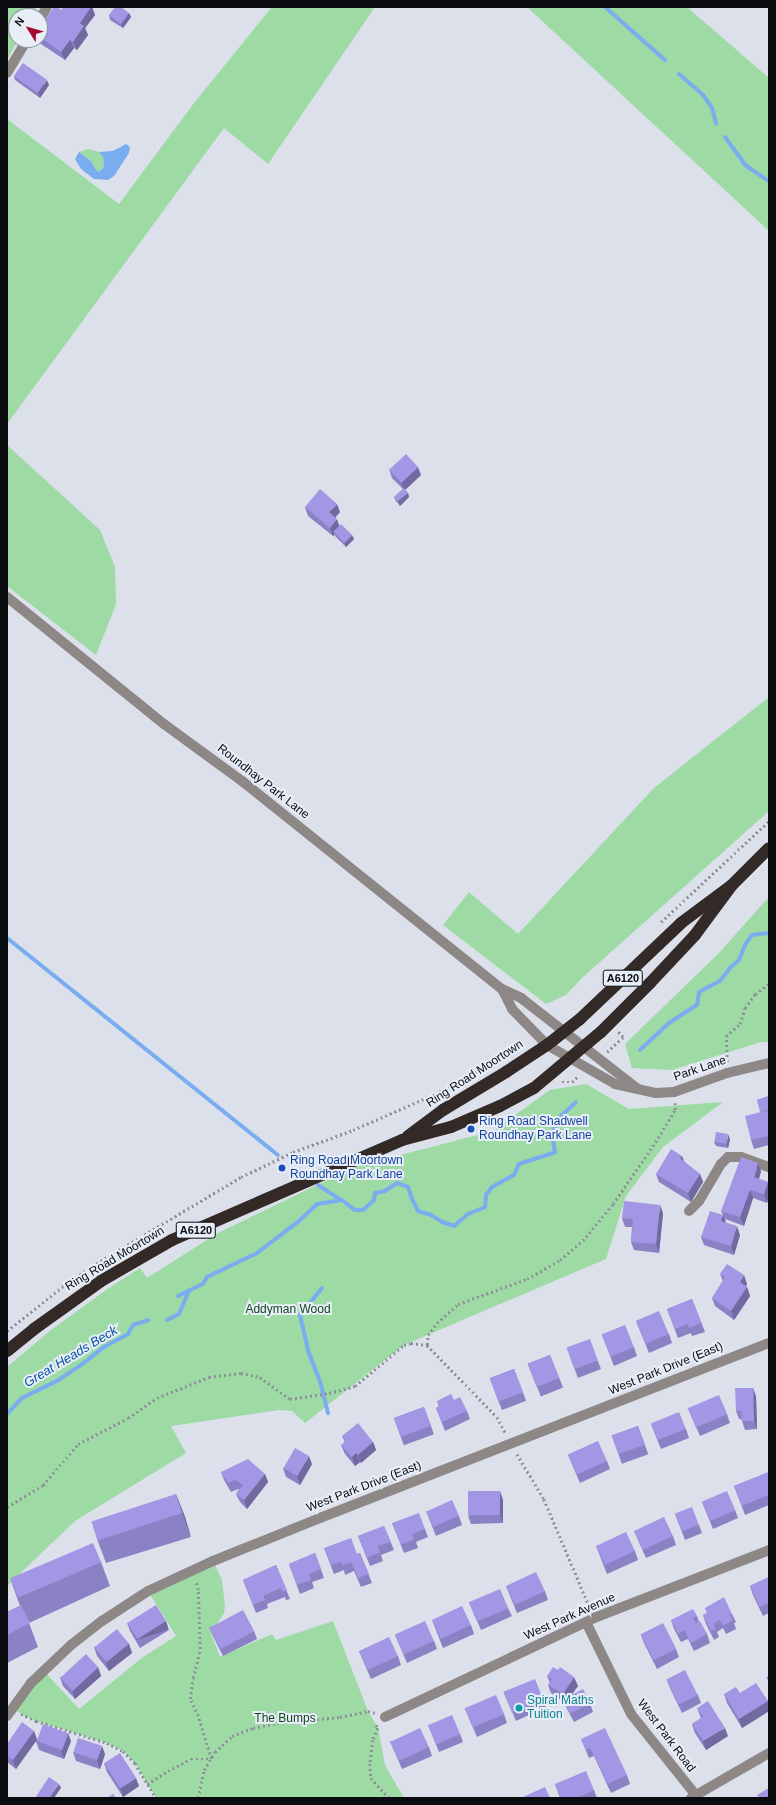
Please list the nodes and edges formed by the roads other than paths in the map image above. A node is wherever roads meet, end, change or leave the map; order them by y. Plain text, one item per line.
1 (22, 48) edge
2 (7, 73) edge
3 (7, 597) edge
4 (769, 848) edge
5 (732, 885) junction
6 (502, 989) junction
7 (563, 1032) junction
8 (547, 1045) junction
9 (583, 1048) junction
10 (570, 1059) junction
11 (769, 1063) edge
12 (638, 1089) junction
13 (402, 1140) junction
14 (769, 1167) edge
15 (689, 1211) dead end
16 (769, 1343) edge
17 (7, 1351) edge
18 (769, 1550) edge
19 (590, 1620) junction
20 (10, 1712) edge
21 (385, 1717) road end
22 (769, 1754) edge
23 (695, 1797) edge

1 - 2 street
3 - 6 street, Roundhay Park Lane
4 - 5 highway, A6120
5 - 7 highway, A6120
5 - 9 highway, A6120
6 - 7 street, Roundhay Park Lane
6 - 8 street, Roundhay Park Lane
7 - 8 highway, Ring Road Moortown / A6120
7 - 9 street, Roundhay Park Lane
8 - 10 street, Roundhay Park Lane
8 - 13 highway, Ring Road Moortown / A6120
9 - 10 highway, A6120
9 - 12 street, Park Lane
10 - 12 street, Park Lane
10 - 13 highway, Ring Road Moortown / A6120
11 - 12 street, Park Lane
13 - 17 highway, Ring Road Moortown / A6120
14 - 15 street
16 - 20 street, West Park Drive (East)
18 - 19 street, West Park Avenue
19 - 21 street, West Park Avenue
19 - 23 street, West Park Road
22 - 23 street

